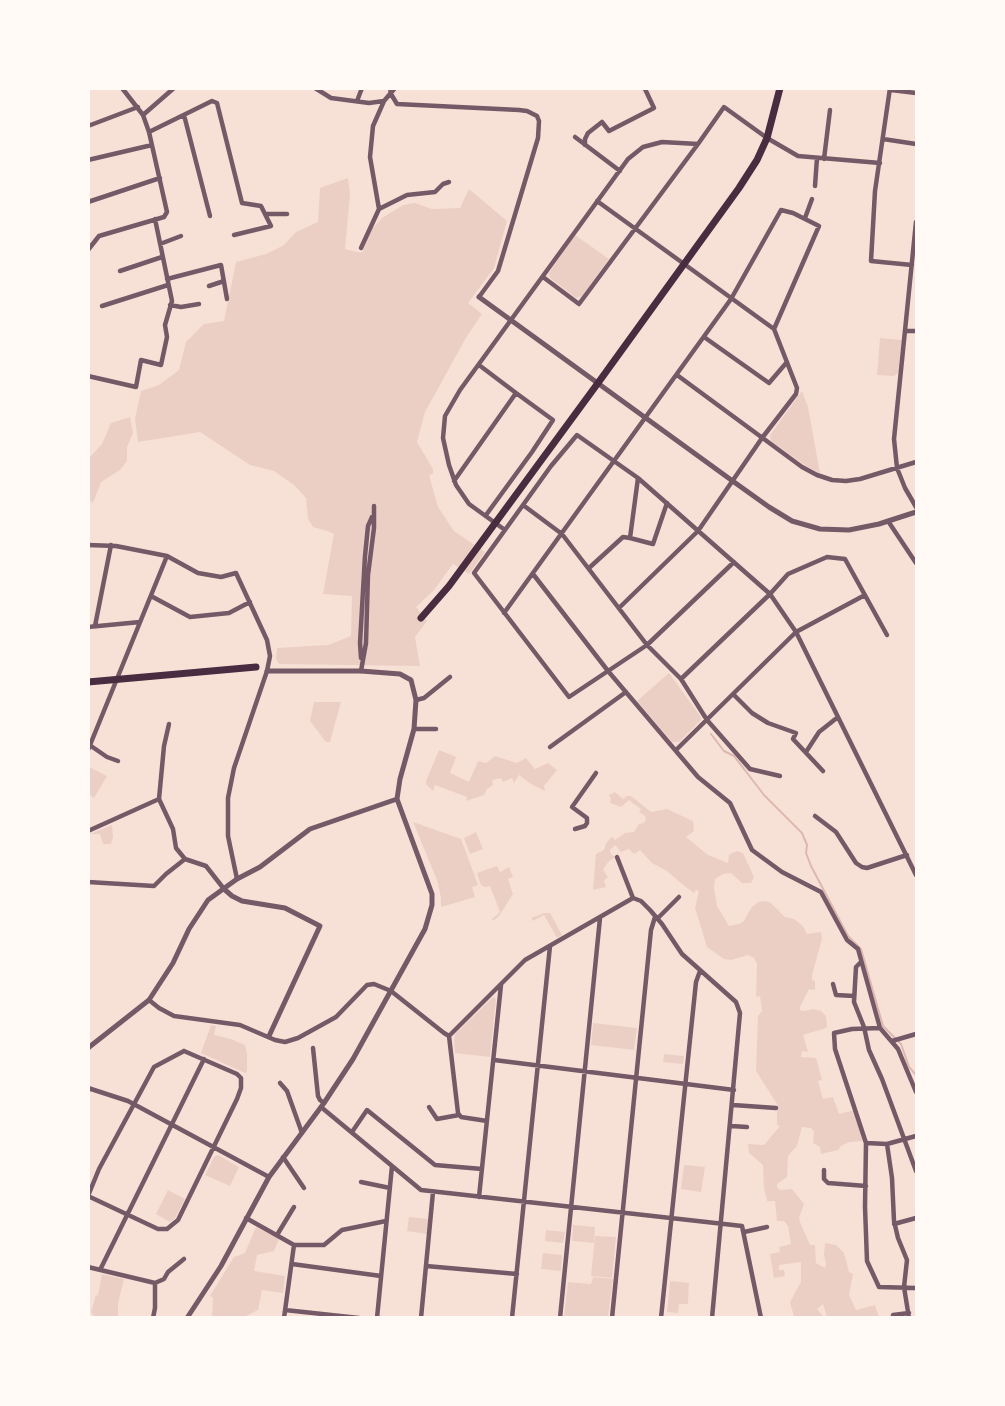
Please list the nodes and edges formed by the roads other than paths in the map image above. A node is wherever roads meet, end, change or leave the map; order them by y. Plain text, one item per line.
1 (174, 88) edge
2 (315, 88) edge
3 (362, 88) edge
4 (395, 88) edge
5 (780, 88) edge
6 (124, 89) edge
7 (645, 89) edge
8 (890, 89) edge
9 (390, 91) edge
10 (916, 93) edge
11 (357, 101) junction
12 (384, 101) junction
13 (138, 107) junction
14 (830, 110) dead end
15 (143, 115) junction
16 (184, 115) junction
17 (88, 126) edge
18 (149, 132) junction
19 (574, 137) dead end
20 (767, 138) junction
21 (883, 139) junction
22 (698, 144) junction
23 (916, 144) edge
24 (152, 145) junction
25 (585, 145) junction
26 (818, 158) junction
27 (824, 159) junction
28 (88, 160) edge
29 (880, 163) junction
30 (620, 171) junction
31 (160, 178) junction
32 (449, 182) dead end
33 (814, 186) dead end
34 (812, 199) dead end
35 (597, 201) junction
36 (88, 202) edge
37 (379, 209) junction
38 (266, 214) junction
39 (287, 214) dead end
40 (210, 216) dead end
41 (805, 218) junction
42 (155, 219) junction
43 (916, 224) edge
44 (636, 228) junction
45 (181, 236) dead end
46 (234, 236) dead end
47 (160, 244) junction
48 (361, 248) dead end
49 (88, 250) edge
50 (162, 257) junction
51 (685, 263) junction
52 (912, 265) junction
53 (120, 271) dead end
54 (543, 277) junction
55 (167, 279) junction
56 (224, 281) junction
57 (168, 285) junction
58 (209, 285) dead end
59 (479, 297) joint
60 (227, 299) dead end
61 (731, 299) junction
62 (199, 304) dead end
63 (170, 305) junction
64 (102, 306) dead end
65 (512, 320) junction
66 (774, 329) junction
67 (906, 331) junction
68 (916, 331) edge
69 (704, 337) junction
70 (787, 362) junction
71 (479, 365) junction
72 (676, 375) junction
73 (88, 376) edge
74 (598, 383) junction
75 (516, 393) junction
76 (646, 418) junction
77 (762, 438) junction
78 (615, 460) junction
79 (916, 462) edge
80 (897, 468) junction
81 (638, 478) junction
82 (454, 481) junction
83 (734, 482) junction
84 (667, 503) junction
85 (523, 505) junction
86 (374, 506) dead end
87 (916, 507) edge
88 (916, 512) edge
89 (486, 515) junction
90 (888, 521) junction
91 (505, 530) junction
92 (698, 531) junction
93 (562, 534) junction
94 (630, 538) junction
95 (88, 545) edge
96 (111, 545) junction
97 (167, 556) junction
98 (734, 562) junction
99 (916, 563) edge
100 (590, 568) junction
101 (533, 574) junction
102 (770, 594) junction
103 (865, 595) junction
104 (151, 596) junction
105 (250, 602) junction
106 (619, 608) junction
107 (504, 614) junction
108 (421, 618) dead end
109 (140, 622) junction
110 (95, 626) junction
111 (88, 627) edge
112 (796, 632) junction
113 (887, 635) dead end
114 (647, 645) junction
115 (256, 667) dead end
116 (362, 671) junction
117 (608, 671) junction
118 (267, 672) junction
119 (450, 677) dead end
120 (681, 679) junction
121 (116, 680) junction
122 (88, 681) edge
123 (626, 692) junction
124 (733, 694) junction
125 (416, 700) junction
126 (838, 717) junction
127 (707, 720) junction
128 (169, 724) dead end
129 (414, 729) junction
130 (436, 729) dead end
131 (89, 746) edge
132 (550, 747) dead end
133 (676, 750) junction
134 (806, 752) junction
135 (118, 761) dead end
136 (824, 771) dead end
137 (596, 773) dead end
138 (780, 776) dead end
139 (159, 799) junction
140 (397, 800) junction
141 (815, 816) dead end
142 (575, 830) dead end
143 (88, 831) edge
144 (907, 855) junction
145 (617, 856) dead end
146 (185, 859) junction
147 (916, 875) edge
148 (237, 879) junction
149 (89, 882) edge
150 (88, 889) edge
151 (224, 889) junction
152 (679, 897) dead end
153 (633, 898) junction
154 (600, 918) junction
155 (656, 918) junction
156 (550, 946) junction
157 (861, 962) junction
158 (700, 971) junction
159 (833, 984) dead end
160 (501, 985) junction
161 (391, 991) junction
162 (854, 996) junction
163 (149, 1000) junction
164 (880, 1028) junction
165 (865, 1030) junction
166 (916, 1034) edge
167 (269, 1036) junction
168 (449, 1036) junction
169 (892, 1041) junction
170 (88, 1048) edge
171 (313, 1048) dead end
172 (204, 1059) junction
173 (494, 1060) junction
174 (538, 1065) junction
175 (585, 1071) junction
176 (636, 1076) junction
177 (280, 1083) dead end
178 (686, 1083) junction
179 (88, 1088) edge
180 (735, 1090) junction
181 (916, 1092) edge
182 (134, 1105) junction
183 (323, 1105) junction
184 (733, 1105) junction
185 (429, 1107) dead end
186 (776, 1108) dead end
187 (459, 1115) junction
188 (487, 1120) junction
189 (171, 1125) junction
190 (731, 1126) junction
191 (747, 1127) dead end
192 (352, 1132) junction
193 (302, 1133) junction
194 (916, 1136) edge
195 (906, 1140) junction
196 (866, 1143) junction
197 (887, 1144) junction
198 (213, 1148) junction
199 (283, 1157) junction
200 (392, 1166) junction
201 (482, 1169) junction
202 (824, 1170) dead end
203 (916, 1171) edge
204 (269, 1177) junction
205 (361, 1182) dead end
206 (866, 1186) junction
207 (304, 1188) dead end
208 (390, 1188) junction
209 (433, 1192) junction
210 (479, 1197) junction
211 (524, 1201) junction
212 (571, 1206) junction
213 (294, 1207) dead end
214 (622, 1213) junction
215 (126, 1214) junction
216 (246, 1218) junction
217 (916, 1218) edge
218 (672, 1219) junction
219 (386, 1221) junction
220 (722, 1224) junction
221 (894, 1224) junction
222 (767, 1227) dead end
223 (744, 1232) junction
224 (277, 1235) junction
225 (294, 1245) junction
226 (184, 1259) dead end
227 (292, 1264) junction
228 (426, 1266) junction
229 (88, 1267) edge
230 (100, 1270) junction
231 (517, 1274) junction
232 (381, 1276) junction
233 (155, 1283) junction
234 (904, 1287) junction
235 (916, 1288) edge
236 (285, 1310) junction
237 (909, 1315) edge
238 (331, 1316) edge
239 (153, 1317) edge
240 (187, 1317) edge
241 (284, 1317) edge
242 (359, 1317) edge
243 (377, 1317) edge
244 (421, 1317) edge
245 (512, 1317) edge
246 (560, 1317) edge
247 (612, 1317) edge
248 (661, 1317) edge
249 (712, 1317) edge
250 (761, 1317) edge
251 (893, 1317) edge

1 - 15 street
2 - 11 street
3 - 11 street
4 - 9 street
5 - 20 main road
6 - 13 street
7 - 25 street
8 - 10 street
8 - 21 street
9 - 12 street
9 - 59 street
11 - 12 street
12 - 37 street
13 - 15 street
13 - 17 street
14 - 27 street
15 - 18 street
16 - 18 street
16 - 38 street
16 - 40 street
18 - 24 street
19 - 25 street
20 - 22 street
20 - 26 street
20 - 51 main road
21 - 23 street
21 - 29 street
22 - 30 street
22 - 44 street
24 - 28 street
24 - 31 street
25 - 30 street
26 - 27 street
26 - 33 street
27 - 29 street
29 - 52 street
30 - 35 street
31 - 36 street
31 - 42 street
32 - 37 street
34 - 41 street
35 - 44 street
35 - 54 street
37 - 48 street
38 - 39 street
38 - 46 street
41 - 61 street
41 - 66 street
42 - 47 street
42 - 49 street
43 - 52 street
44 - 51 street
44 - 54 street
45 - 47 street
47 - 50 street
50 - 53 street
50 - 55 street
51 - 61 street
51 - 74 main road
52 - 67 street
54 - 65 street
55 - 56 street
55 - 57 street
56 - 58 street
56 - 60 street
57 - 63 street
57 - 64 street
59 - 65 street
61 - 66 street
61 - 69 street
62 - 63 street
63 - 73 street
65 - 71 street
65 - 74 street
66 - 70 street
67 - 68 street
67 - 80 street
69 - 70 street
69 - 72 street
70 - 77 street
71 - 75 street
71 - 82 street
72 - 76 street
72 - 77 street
74 - 76 street
74 - 108 main road
75 - 82 street
75 - 89 street
76 - 78 street
76 - 83 street
77 - 80 street
77 - 83 street
78 - 81 street
78 - 85 street
78 - 93 street
79 - 80 street
80 - 87 street
81 - 84 street
81 - 94 street
82 - 89 street
83 - 90 street
83 - 92 street
84 - 92 street
84 - 94 street
85 - 91 street
85 - 93 street
86 - 116 street
88 - 90 street
89 - 91 street
90 - 99 street
91 - 107 street
92 - 98 street
92 - 106 street
93 - 100 street
93 - 101 street
94 - 100 street
95 - 96 street
96 - 97 street
96 - 110 street
97 - 104 street
97 - 105 street
98 - 102 street
98 - 114 street
100 - 106 street
101 - 107 street
101 - 117 street
102 - 103 street
102 - 112 street
102 - 120 street
103 - 112 street
103 - 113 street
104 - 105 street
104 - 109 street
105 - 118 street
106 - 114 street
107 - 117 street
109 - 110 street
109 - 121 street
110 - 111 street
112 - 124 street
112 - 126 street
114 - 117 street
114 - 120 street
115 - 121 main road
116 - 118 street
116 - 125 street
117 - 123 street
118 - 148 street
119 - 125 street
120 - 127 street
121 - 122 main road
121 - 131 street
123 - 132 street
123 - 133 street
124 - 127 street
124 - 134 street
125 - 129 street
126 - 134 street
126 - 144 street
127 - 133 street
127 - 138 street
128 - 139 street
129 - 130 street
129 - 140 street
131 - 135 street
133 - 157 street
134 - 136 street
137 - 142 street
139 - 143 street
139 - 146 street
140 - 148 street
140 - 161 street
141 - 144 street
144 - 147 street
145 - 153 street
146 - 149 street
146 - 151 street
148 - 151 street
149 - 150 street
151 - 163 street
151 - 167 street
152 - 155 street
153 - 154 street
153 - 155 street
154 - 156 street
154 - 175 street
155 - 158 street
155 - 176 street
156 - 160 street
156 - 174 street
157 - 162 street
157 - 164 street
158 - 178 street
158 - 180 street
159 - 162 street
160 - 168 street
160 - 173 street
161 - 167 street
161 - 168 street
161 - 183 street
162 - 165 street
163 - 167 street
163 - 170 street
164 - 165 street
164 - 169 street
165 - 195 street
165 - 196 street
166 - 169 street
168 - 187 street
169 - 181 street
171 - 183 street
172 - 182 street
172 - 189 street
172 - 198 street
173 - 174 street
173 - 188 street
174 - 175 street
174 - 211 street
175 - 176 street
175 - 212 street
176 - 178 street
176 - 214 street
177 - 193 street
178 - 180 street
178 - 218 street
179 - 182 street
180 - 184 street
182 - 189 street
182 - 215 street
183 - 192 street
183 - 193 street
184 - 186 street
184 - 190 street
185 - 187 street
187 - 188 street
188 - 201 street
189 - 198 street
189 - 215 street
190 - 191 street
190 - 220 street
192 - 200 street
192 - 201 street
193 - 199 street
194 - 195 street
195 - 197 street
195 - 203 street
196 - 197 street
196 - 206 street
197 - 221 street
198 - 204 street
198 - 215 street
199 - 204 street
199 - 207 street
200 - 208 street
200 - 209 street
201 - 210 street
202 - 206 street
204 - 216 street
205 - 208 street
206 - 234 street
208 - 219 street
209 - 210 street
209 - 228 street
210 - 211 street
211 - 212 street
211 - 231 street
212 - 214 street
212 - 246 street
213 - 224 street
214 - 218 street
214 - 247 street
215 - 230 street
216 - 224 street
216 - 240 street
217 - 221 street
218 - 220 street
218 - 248 street
219 - 225 street
219 - 232 street
220 - 223 street
220 - 249 street
221 - 234 street
222 - 223 street
223 - 250 street
224 - 225 street
225 - 227 street
226 - 233 street
227 - 232 street
227 - 236 street
228 - 231 street
228 - 244 street
229 - 230 street
230 - 233 street
231 - 245 street
232 - 243 street
233 - 239 street
234 - 235 street
234 - 237 street
236 - 238 street
236 - 241 street
237 - 251 street
238 - 242 street

